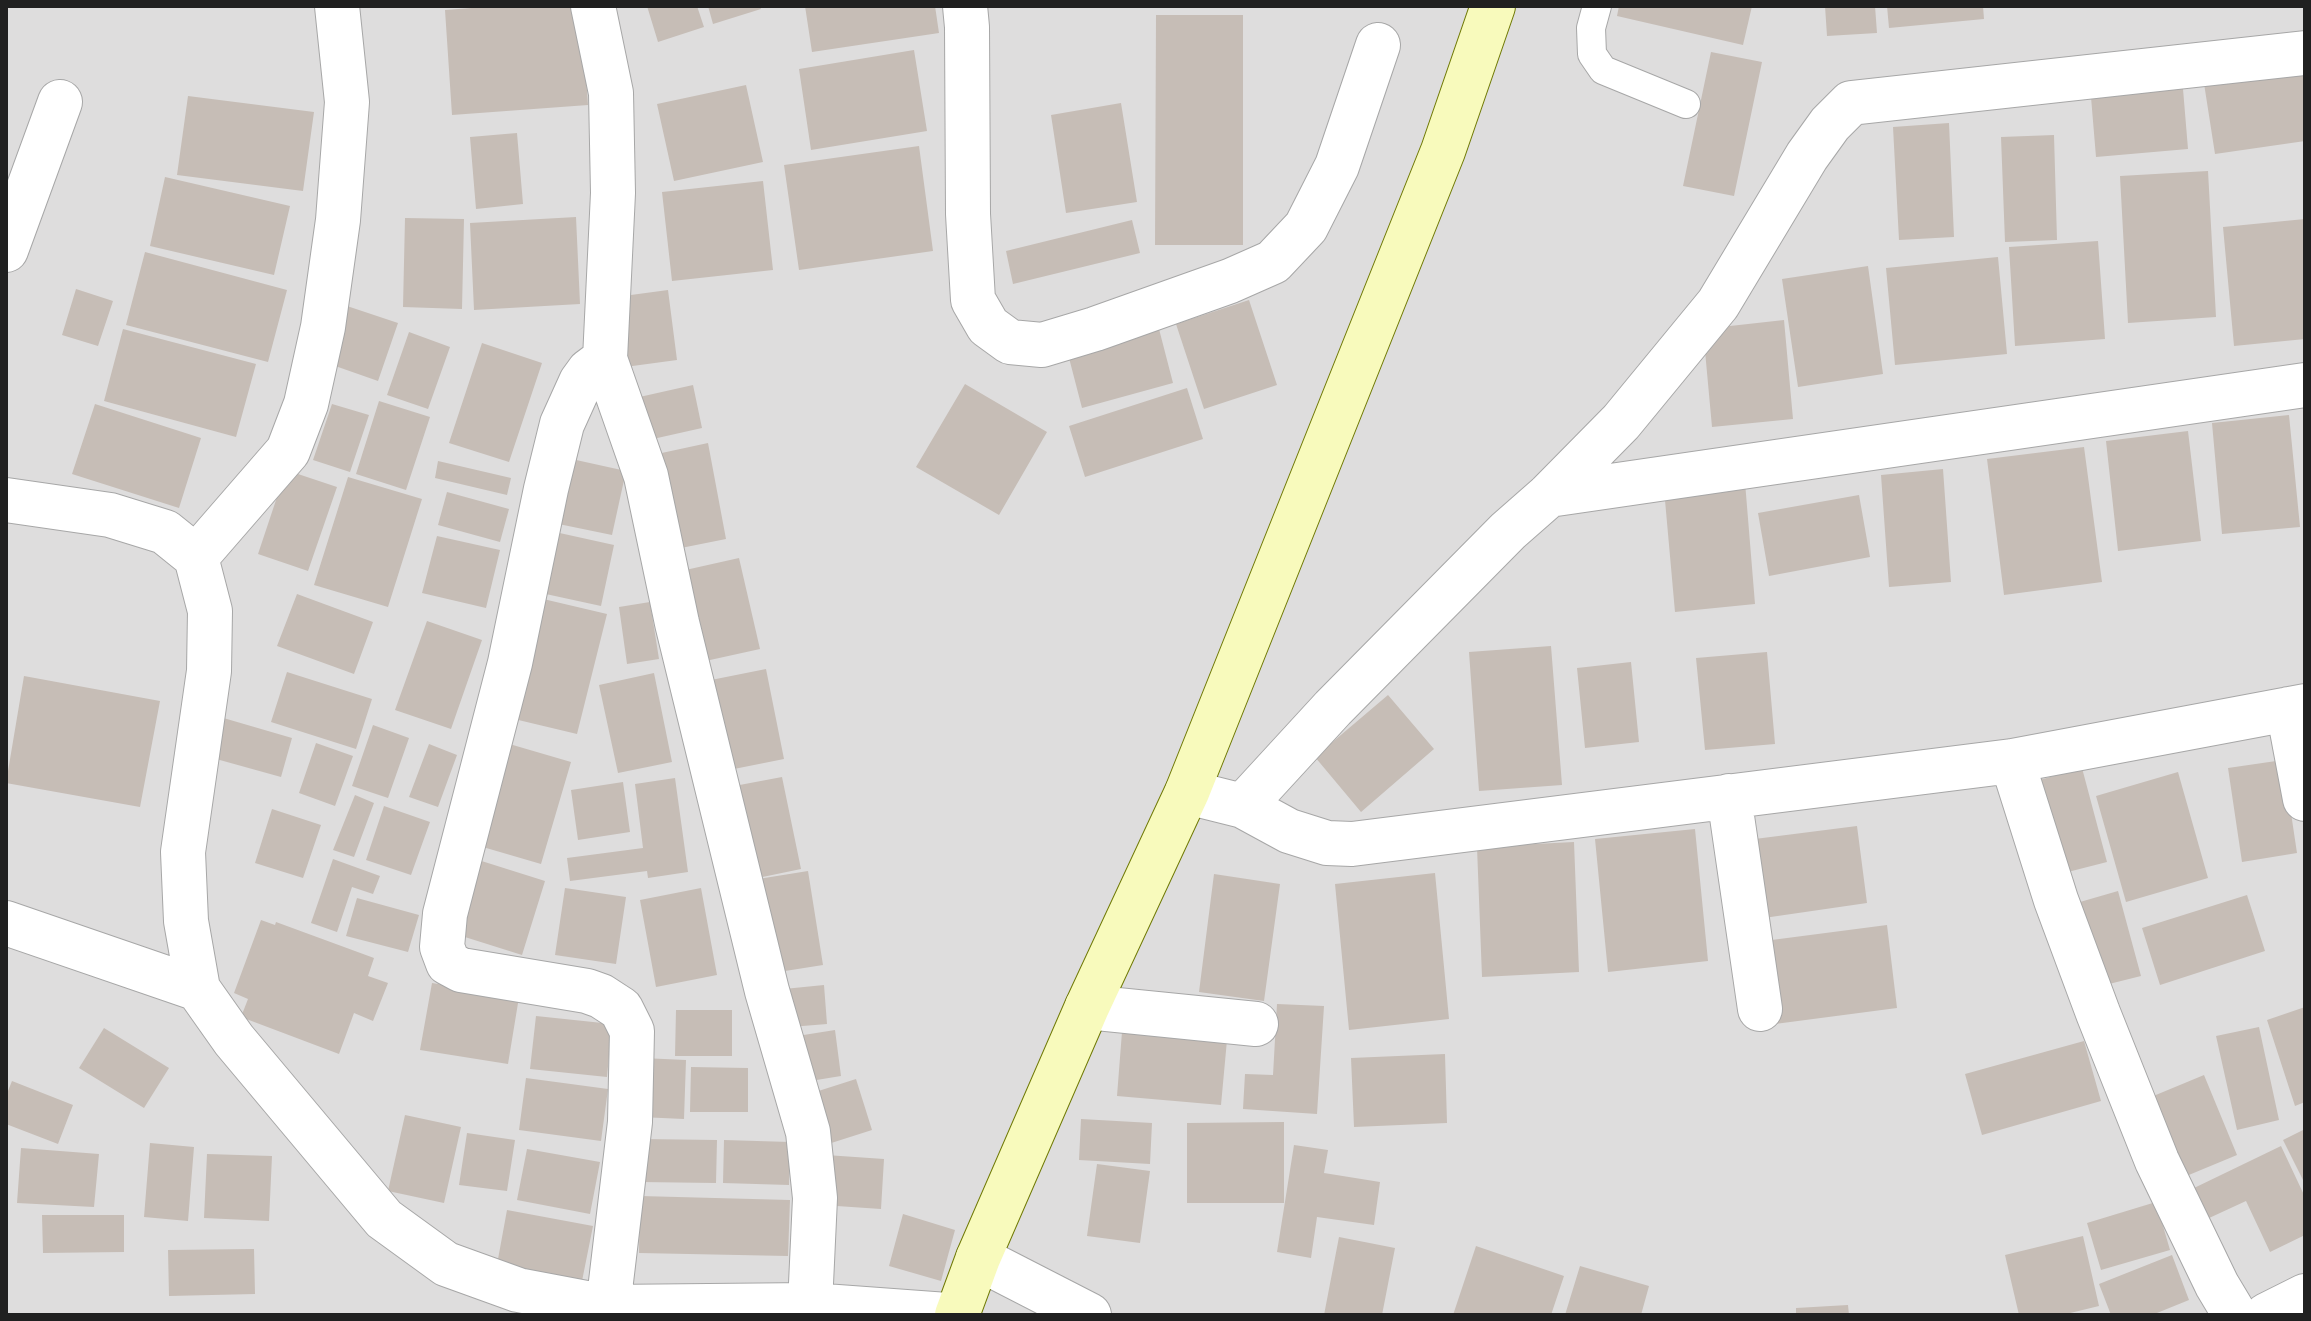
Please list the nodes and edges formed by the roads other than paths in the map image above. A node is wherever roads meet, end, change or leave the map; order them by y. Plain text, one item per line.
1 (337, 6) edge
2 (593, 6) edge
3 (965, 6) edge
4 (1493, 6) edge
5 (1597, 6) edge
6 (1378, 45) dead end
7 (2305, 53) edge
8 (60, 102) dead end
9 (1686, 104) dead end
10 (6, 250) edge
11 (605, 359) junction
12 (2305, 385) edge
13 (1549, 495) junction
14 (6, 500) edge
15 (196, 557) junction
16 (2296, 707) edge
17 (2012, 761) junction
18 (1187, 792) junction
19 (1729, 796) junction
20 (2305, 799) edge
21 (1243, 806) junction
22 (6, 923) edge
23 (198, 989) junction
24 (1087, 1007) junction
25 (1760, 1009) dead end
26 (1256, 1024) dead end
27 (978, 1258) junction
28 (2305, 1296) edge
29 (810, 1305) junction
30 (608, 1307) junction
31 (947, 1315) edge
32 (957, 1315) edge
33 (1089, 1315) edge
34 (2235, 1315) edge
35 (2267, 1315) edge

1 - 15 street
2 - 11 street
3 - 6 street
4 - 18 street
5 - 9 lane
7 - 13 street
8 - 10 street
11 - 29 street
11 - 30 street
12 - 13 street
13 - 21 street
14 - 15 street
15 - 23 street
16 - 17 street
16 - 20 street
17 - 19 street
17 - 34 street
18 - 21 street
18 - 24 street
19 - 21 street
19 - 25 street
22 - 23 street
23 - 30 street
24 - 26 street
24 - 27 street
27 - 32 street
27 - 33 street
28 - 35 street
29 - 30 street
29 - 31 street

